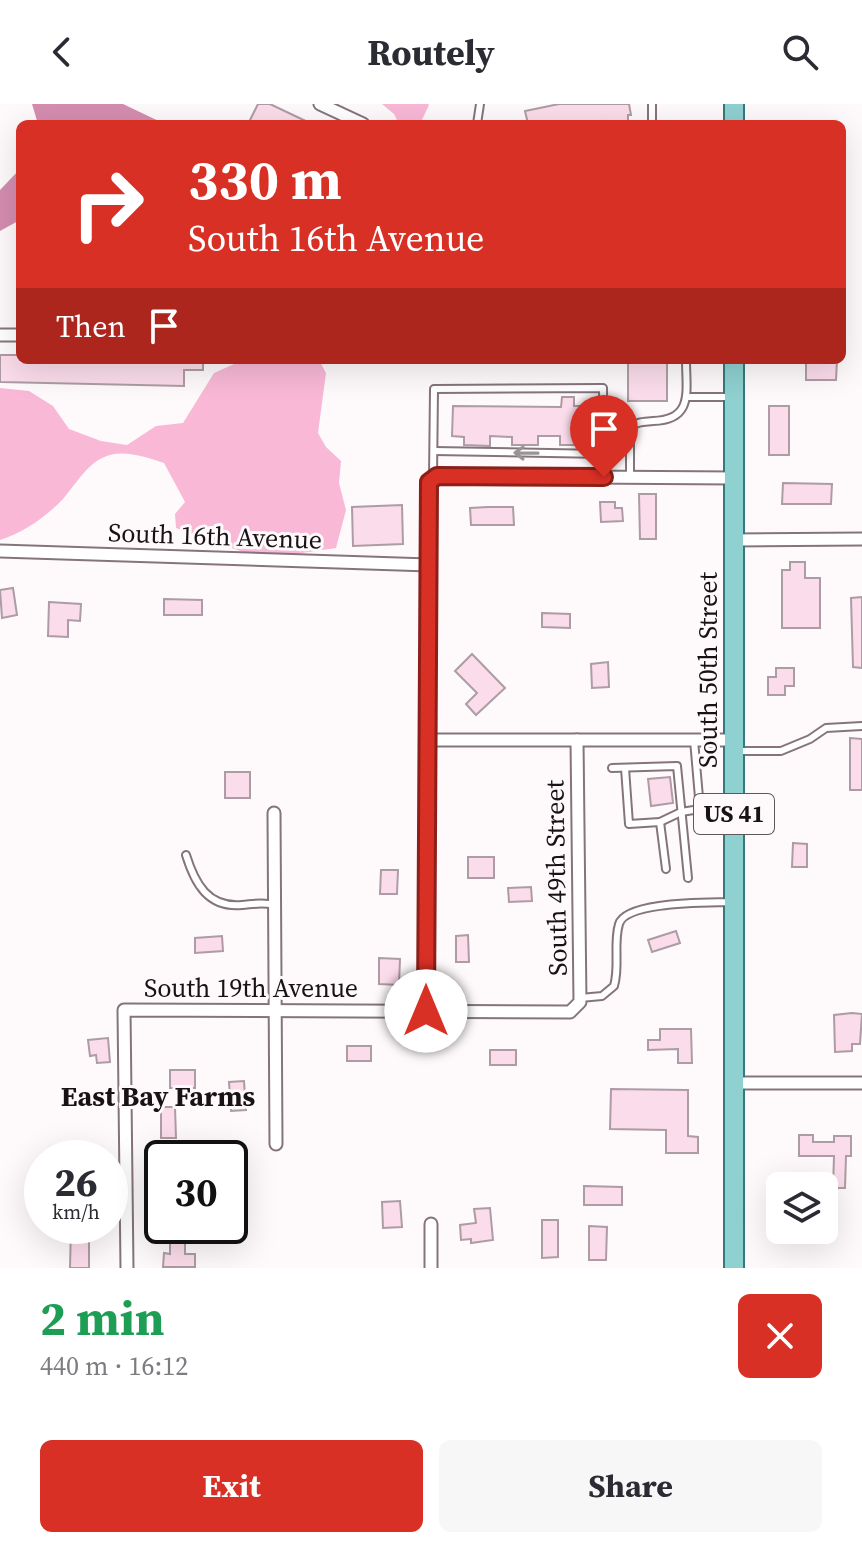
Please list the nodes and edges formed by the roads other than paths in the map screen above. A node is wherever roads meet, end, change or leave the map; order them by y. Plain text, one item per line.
1 (320, 104) edge
2 (354, 120) edge
3 (686, 364) edge
4 (734, 364) edge
5 (686, 397) junction
6 (734, 397) junction
7 (434, 451) junction
8 (604, 454) junction
9 (604, 477) junction
10 (630, 477) junction
11 (433, 478) junction
12 (734, 478) junction
13 (862, 539) edge
14 (734, 540) junction
15 (0, 551) edge
16 (429, 565) junction
17 (862, 726) edge
18 (427, 740) junction
19 (577, 740) junction
20 (694, 740) junction
21 (734, 746) junction
22 (612, 768) dead end
23 (625, 768) junction
24 (734, 808) junction
25 (700, 809) junction
26 (681, 812) junction
27 (274, 813) dead end
28 (660, 822) junction
29 (186, 855) dead end
30 (666, 869) dead end
31 (688, 878) dead end
32 (734, 902) junction
33 (274, 905) junction
34 (580, 998) junction
35 (275, 1010) junction
36 (426, 1011) junction
37 (570, 1012) joint
38 (734, 1083) junction
39 (862, 1083) edge
40 (276, 1144) dead end
41 (431, 1224) dead end
42 (127, 1268) edge
43 (431, 1268) edge
44 (734, 1268) edge

1 - 2 street
3 - 5 lane
4 - 6 main road, South 50th Street / US 41
5 - 6 lane
5 - 10 lane
6 - 12 main road, South 50th Street / US 41
8 -> 7 lane
7 - 8 lane
7 - 11 lane
8 - 9 lane
9 - 10 street
9 - 11 street
10 - 12 street
11 - 16 street
12 - 14 main road, South 50th Street / US 41
13 - 14 street
14 - 21 main road, South 50th Street / US 41
15 - 16 street, South 16th Avenue
16 - 18 street
17 - 21 lane
18 - 19 street
18 - 36 street
19 - 20 street
19 - 34 street, South 49th Street
20 - 21 street
20 - 25 lane
21 - 24 main road, South 50th Street / US 41
22 - 23 lane
23 - 26 lane
23 - 28 lane
24 - 25 lane
24 - 32 main road, South 50th Street / US 41
25 - 26 lane
26 - 28 lane
26 - 31 lane
27 - 33 street
28 - 30 lane
29 - 33 lane
32 - 34 lane
32 - 38 main road, South 50th Street / US 41
33 - 35 street
34 - 37 street, South 49th Street
35 - 36 street, South 19th Avenue
35 - 40 street
35 - 42 street, South 19th Avenue
36 - 37 street, South 19th Avenue
38 - 39 street
38 - 44 main road, South 50th Street / US 41
41 - 43 street

